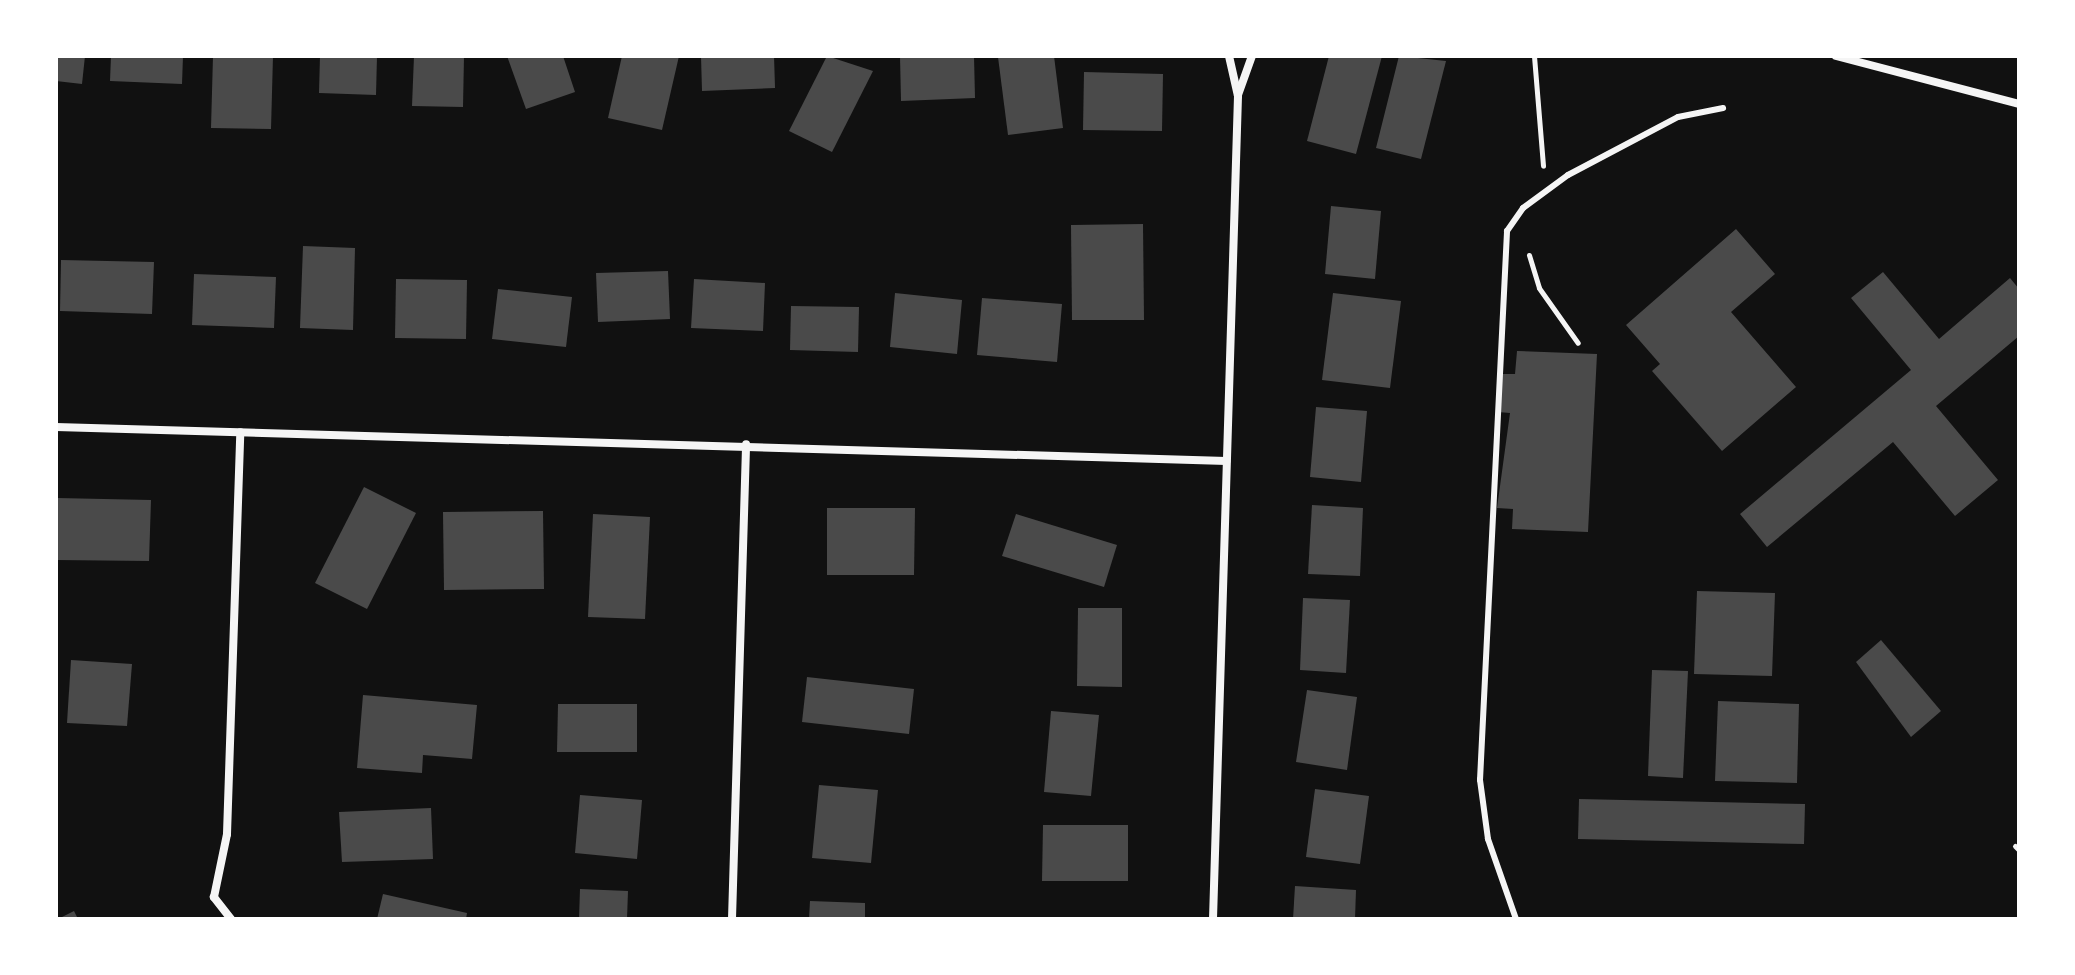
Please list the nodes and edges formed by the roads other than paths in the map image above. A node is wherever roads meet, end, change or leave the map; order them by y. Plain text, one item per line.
1 (1229, 56) edge
2 (1252, 56) edge
3 (1836, 56) edge
4 (1238, 96) junction
5 (2019, 104) edge
6 (1723, 108) dead end
7 (56, 427) edge
8 (240, 432) junction
9 (746, 444) junction
10 (1227, 461) junction
11 (231, 919) edge
12 (732, 919) edge
13 (1213, 919) edge
14 (1516, 919) edge

1 - 4 street
2 - 4 street
3 - 5 street
4 - 10 street
6 - 14 lane
7 - 8 street
8 - 9 street
8 - 11 street
9 - 10 street
9 - 12 street
10 - 13 street

